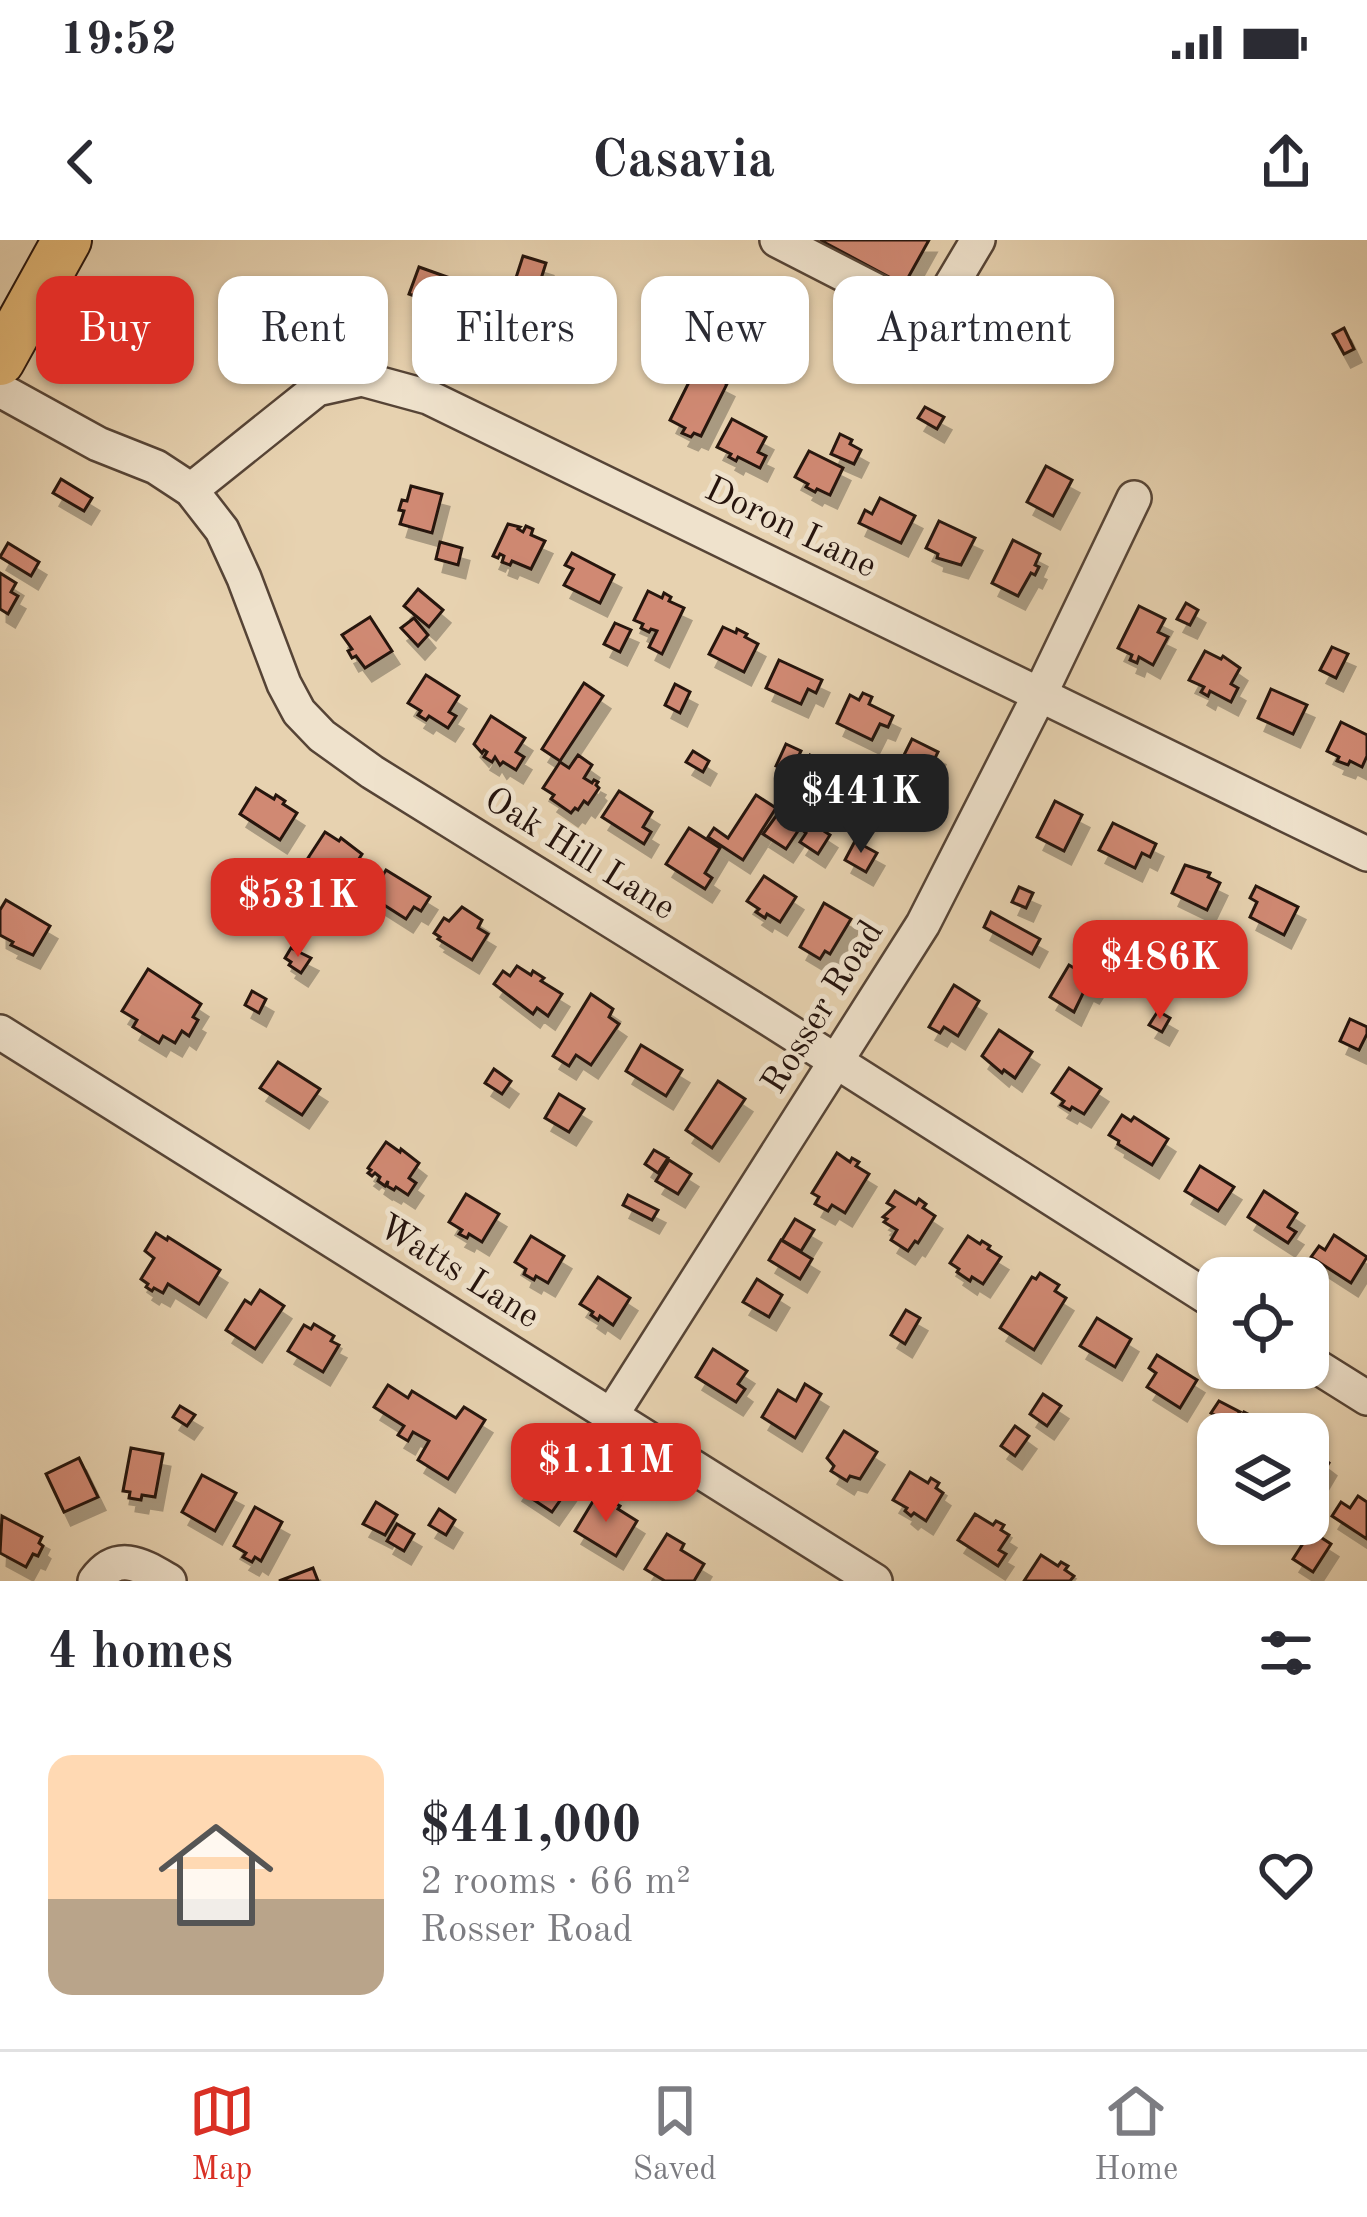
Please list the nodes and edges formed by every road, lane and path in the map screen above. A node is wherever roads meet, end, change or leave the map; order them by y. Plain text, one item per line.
1 (67, 240) edge
2 (777, 240) edge
3 (978, 240) edge
4 (0, 361) edge
5 (0, 390) edge
6 (191, 490) junction
7 (1134, 498) dead end
8 (1040, 694) junction
9 (1367, 854) edge
10 (0, 1032) edge
11 (836, 1061) junction
12 (1197, 1291) edge
13 (1329, 1375) edge
14 (1367, 1399) edge
15 (612, 1414) junction
16 (95, 1581) edge
17 (170, 1581) edge
18 (875, 1581) edge

1 - 4 highway
2 - 3 street
5 - 6 street, Oak Hill Lane
6 - 8 street, Doron Lane
6 - 11 street, Oak Hill Lane
7 - 8 street, Rosser Road
8 - 9 street, Doron Lane
8 - 11 street, Rosser Road
10 - 15 street, Watts Lane
11 - 12 street, Oak Hill Lane
11 - 15 street, Rosser Road
13 - 14 street
15 - 18 street, Watts Lane
16 - 17 street

